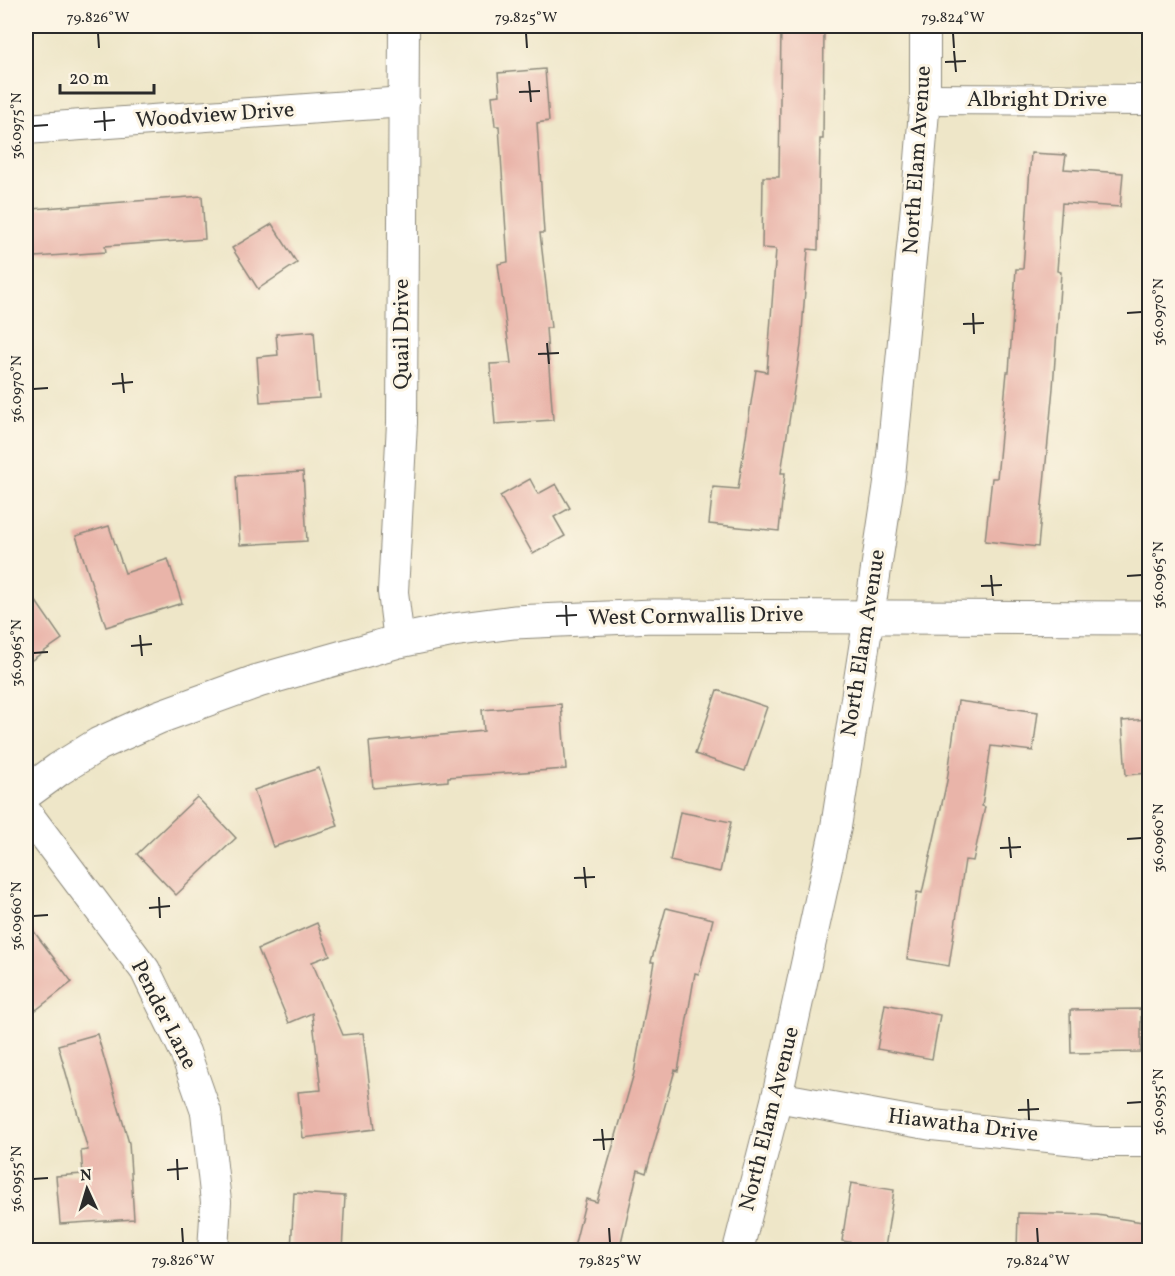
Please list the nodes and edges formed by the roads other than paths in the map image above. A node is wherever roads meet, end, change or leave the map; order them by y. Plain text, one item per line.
1 (404, 26) edge
2 (925, 26) edge
3 (925, 99) junction
4 (1149, 100) edge
5 (405, 102) junction
6 (26, 129) edge
7 (869, 616) junction
8 (1149, 618) edge
9 (399, 641) junction
10 (26, 793) edge
11 (26, 812) edge
12 (777, 1097) junction
13 (1149, 1142) edge
14 (213, 1251) edge
15 (738, 1251) edge

1 - 5 street, Quail Drive
2 - 3 street, North Elam Avenue
3 - 4 street, Albright Drive
3 - 7 street, North Elam Avenue
5 - 6 street, Woodview Drive
5 - 9 street, Quail Drive
7 - 8 street, West Cornwallis Drive
7 - 9 street, West Cornwallis Drive
7 - 12 street, North Elam Avenue
9 - 10 street, West Cornwallis Drive
11 - 14 street, Pender Lane
12 - 13 street, Hiawatha Drive
12 - 15 street, North Elam Avenue

